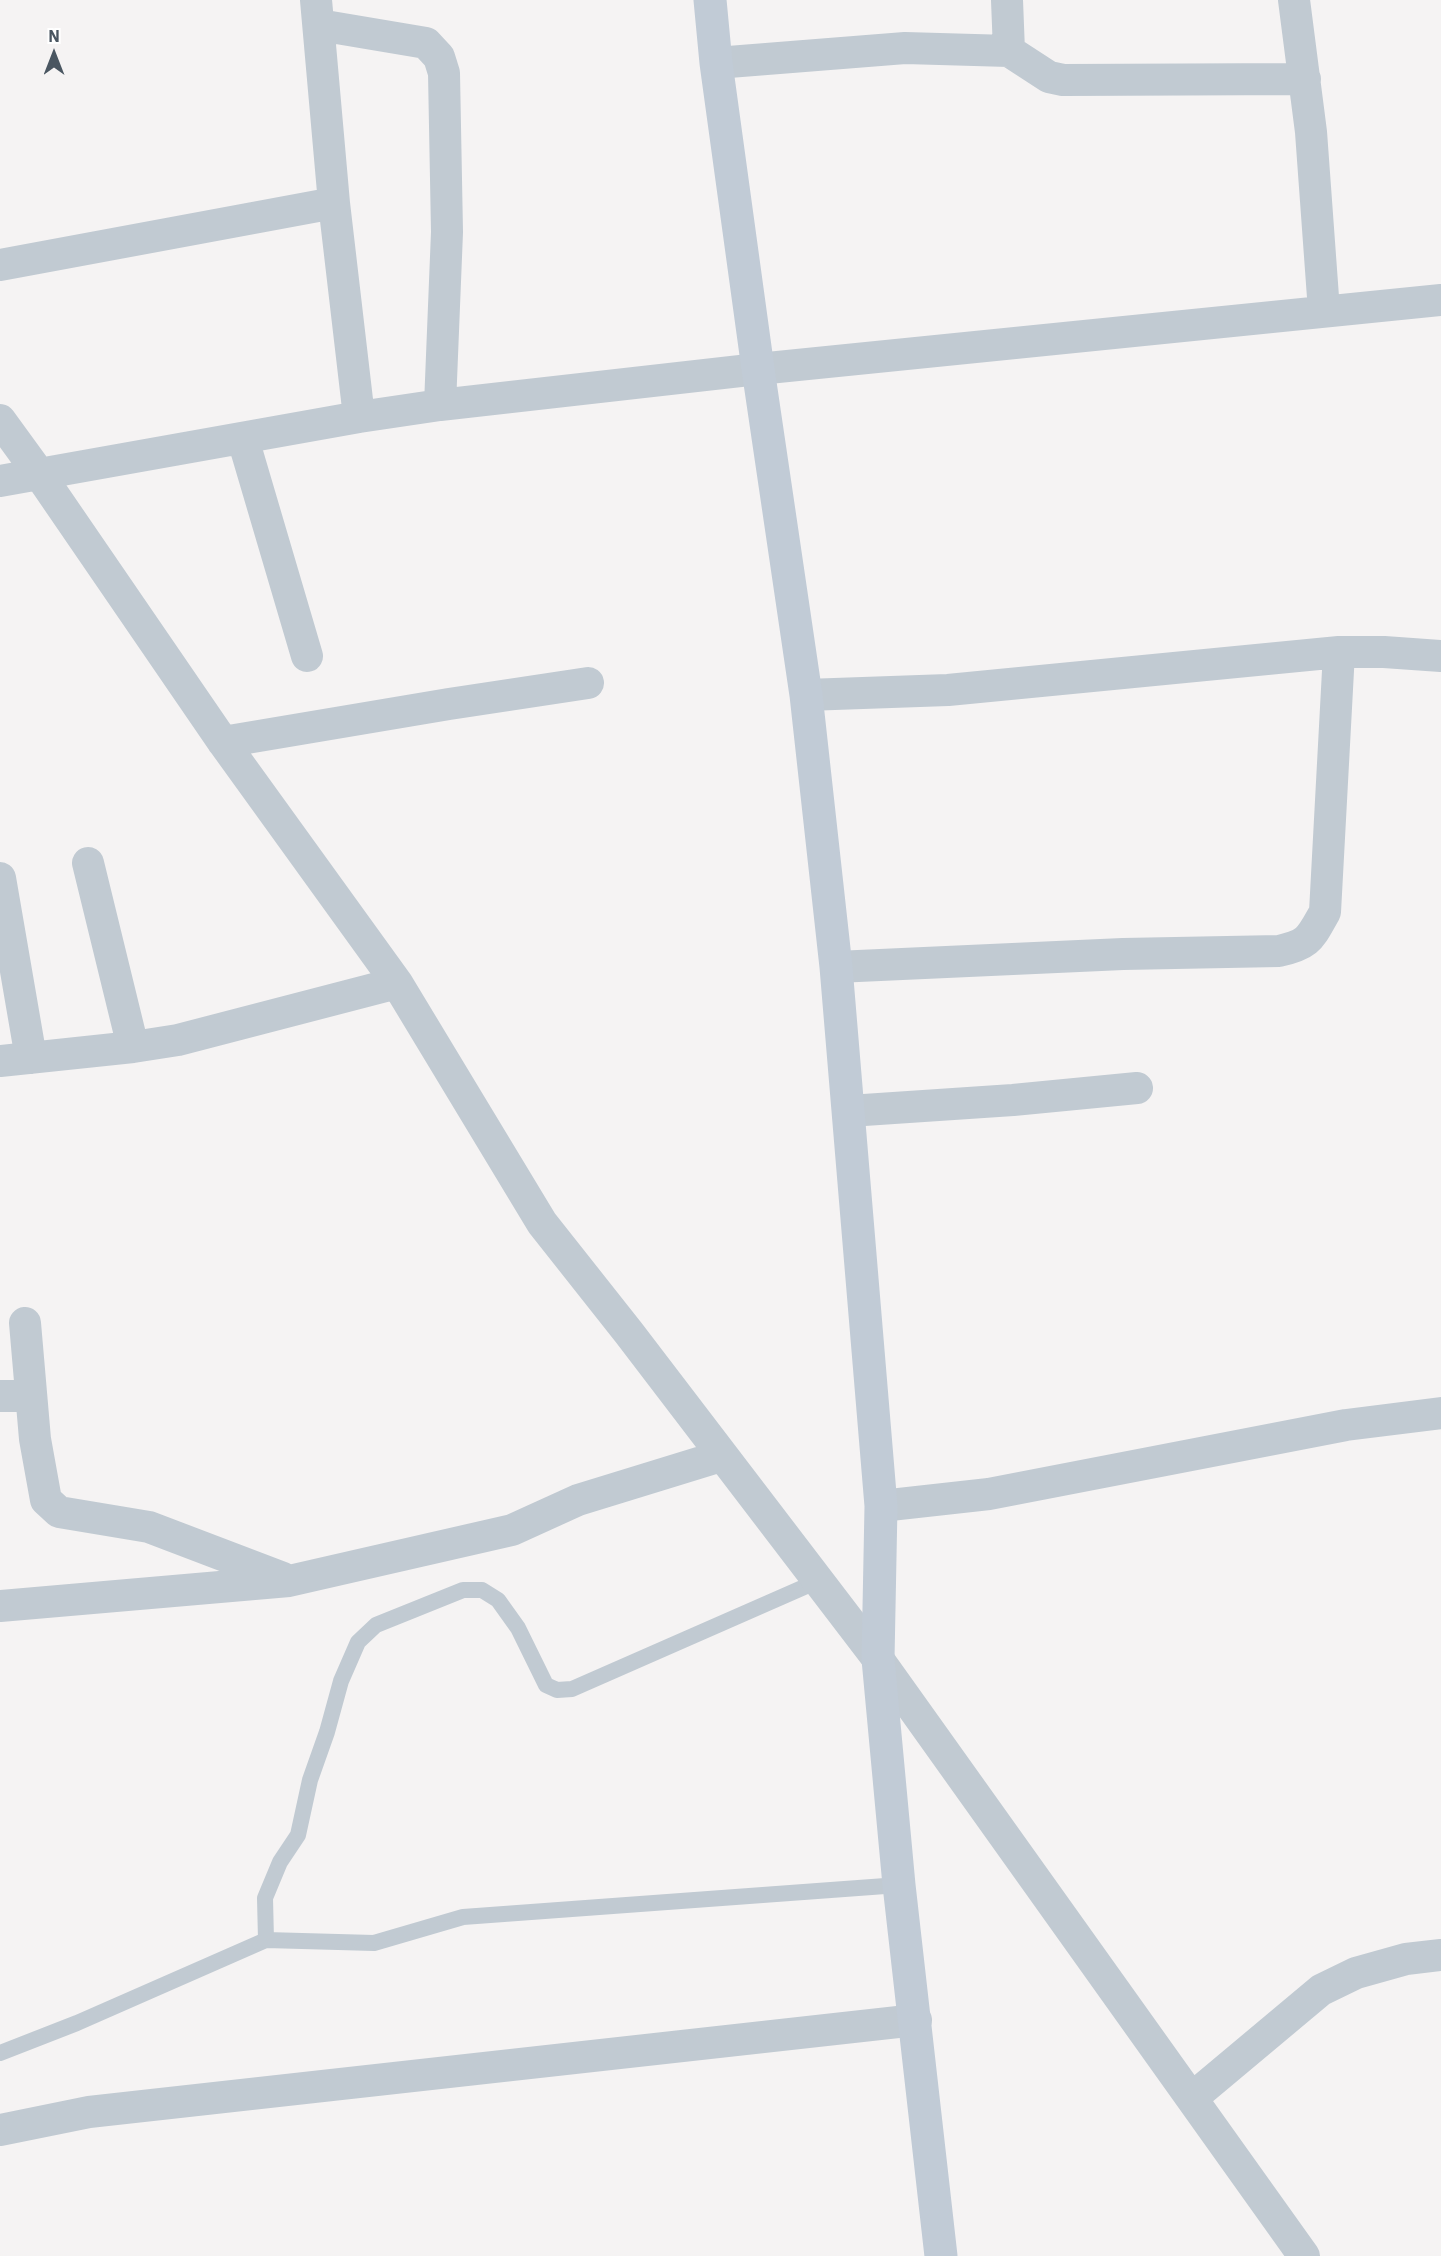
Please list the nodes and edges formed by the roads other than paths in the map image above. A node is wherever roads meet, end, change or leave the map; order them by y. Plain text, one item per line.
1 (710, 0) edge
2 (1007, 0) edge
3 (1294, 0) edge
4 (317, 13) edge
5 (1009, 51) junction
6 (716, 63) junction
7 (1305, 79) junction
8 (334, 203) junction
9 (0, 265) edge
10 (1441, 300) edge
11 (1323, 311) junction
12 (758, 369) junction
13 (440, 405) junction
14 (359, 417) junction
15 (0, 420) edge
16 (243, 439) junction
17 (40, 475) junction
18 (0, 481) edge
19 (1339, 652) junction
20 (307, 656) dead end
21 (1441, 656) edge
22 (588, 683) dead end
23 (806, 695) junction
24 (223, 742) junction
25 (88, 863) dead end
26 (0, 878) edge
27 (836, 967) junction
28 (397, 983) junction
29 (133, 1047) junction
30 (32, 1058) junction
31 (0, 1061) edge
32 (1137, 1088) dead end
33 (849, 1111) junction
34 (26, 1323) dead end
35 (0, 1396) edge
36 (32, 1396) junction
37 (1441, 1413) edge
38 (721, 1456) junction
39 (881, 1506) junction
40 (289, 1581) junction
41 (818, 1581) junction
42 (0, 1606) edge
43 (878, 1659) junction
44 (899, 1884) junction
45 (266, 1940) junction
46 (1441, 1955) edge
47 (916, 2020) junction
48 (0, 2053) edge
49 (1192, 2098) junction
50 (0, 2130) edge
51 (941, 2256) edge
52 (1304, 2256) edge

1 - 6 street
2 - 5 street
3 - 7 street
4 - 8 street
4 - 13 street
5 - 6 street
5 - 7 street
6 - 12 street
7 - 11 street
8 - 9 street
8 - 14 street
10 - 11 street
11 - 12 street
12 - 13 street
12 - 23 street
13 - 14 street
14 - 16 street
15 - 17 street
16 - 17 street
16 - 20 street
17 - 18 street
17 - 24 street
19 - 21 street
19 - 23 street
19 - 27 street
22 - 24 street
23 - 27 street
24 - 28 street
25 - 29 street
26 - 30 street
27 - 33 street
28 - 29 street
28 - 38 street
29 - 30 street
30 - 31 street
32 - 33 street
33 - 39 street
34 - 36 street
35 - 36 street
36 - 40 street
37 - 39 street
38 - 40 street
38 - 41 street
39 - 43 street
40 - 42 street
41 - 43 street
41 - 45 lane
43 - 44 street
43 - 49 street
44 - 45 lane
44 - 47 street
45 - 48 lane
46 - 49 street
47 - 50 street
47 - 51 street
49 - 52 street

